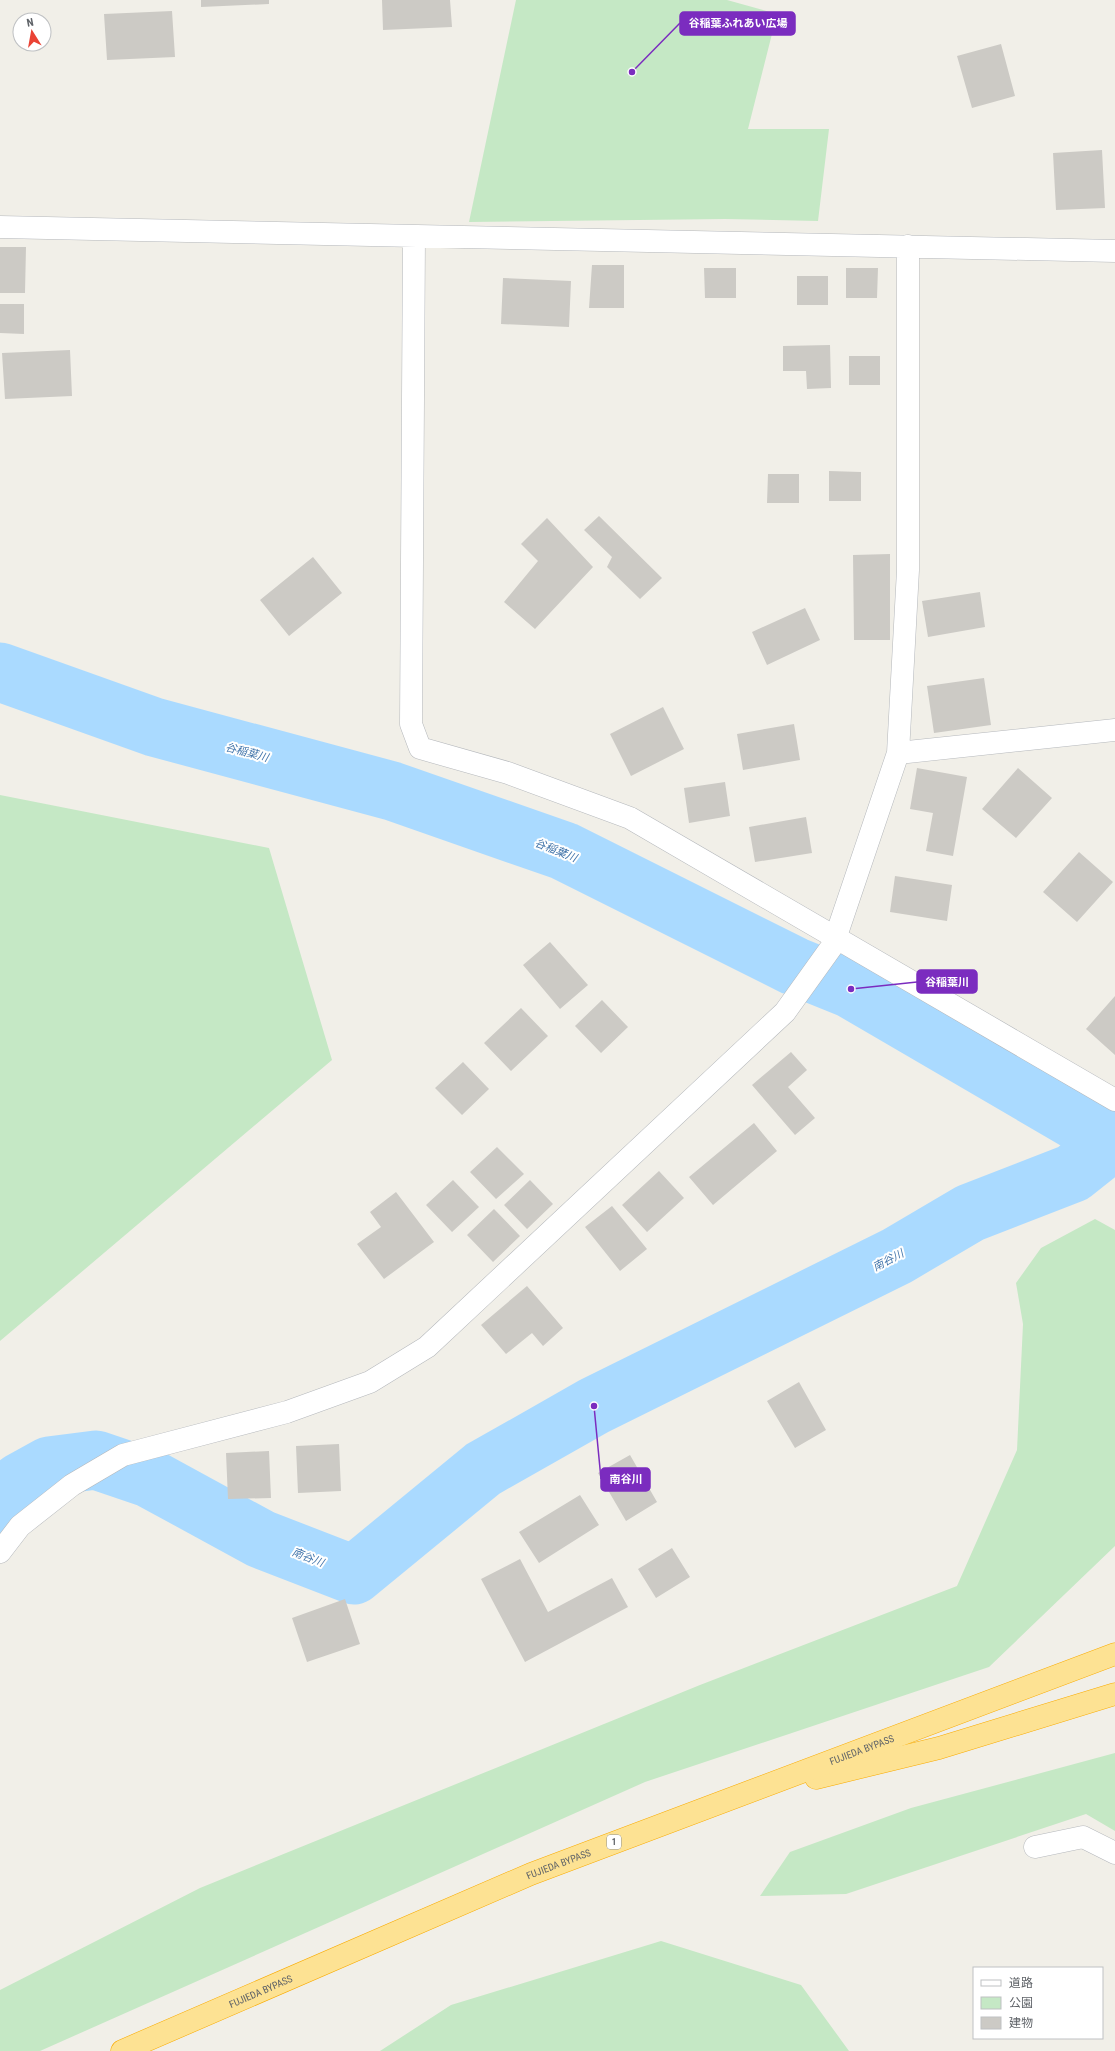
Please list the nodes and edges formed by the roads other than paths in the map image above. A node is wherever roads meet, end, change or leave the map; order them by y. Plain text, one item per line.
1 (0, 227) edge
2 (414, 236) junction
3 (908, 246) junction
4 (1115, 251) edge
5 (1115, 730) edge
6 (898, 753) junction
7 (834, 941) junction
8 (1115, 1100) edge
9 (0, 1552) edge
10 (1115, 1654) edge
11 (1115, 1694) edge
12 (722, 1801) junction
13 (1035, 1847) dead end
14 (1115, 1853) edge
15 (122, 2051) edge

1 - 2 street
2 - 3 street
2 - 7 street
3 - 4 street
3 - 6 street
5 - 6 street
6 - 7 street
7 - 8 street
7 - 9 street
10 - 12 highway, FUJIEDA BYPASS / 1
11 - 12 highway, 1
12 - 15 highway, FUJIEDA BYPASS / 1
13 - 14 street

